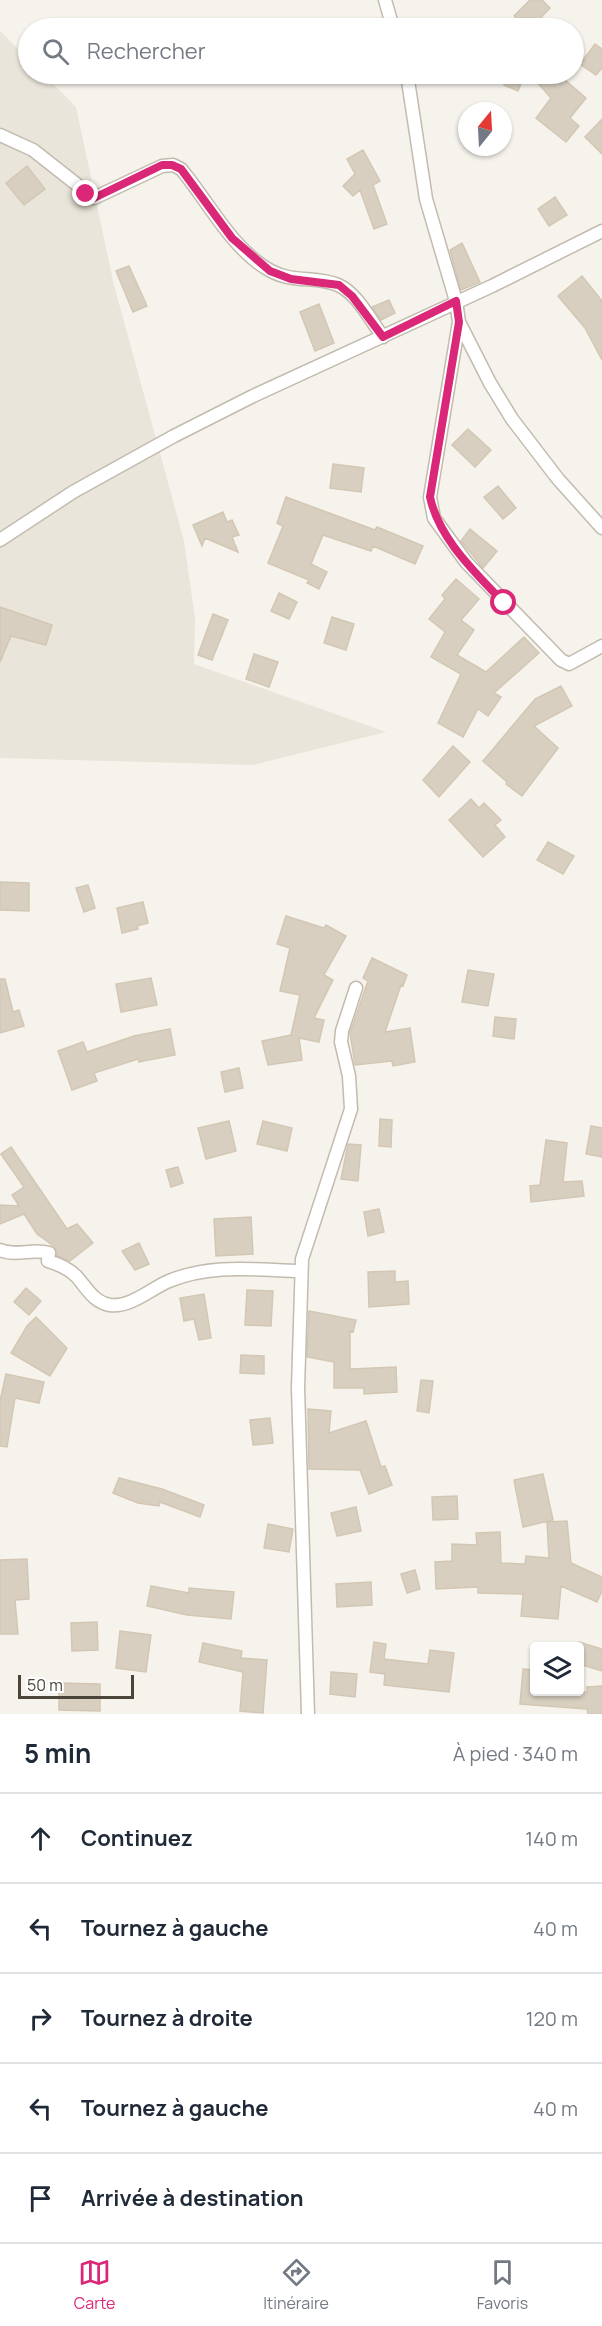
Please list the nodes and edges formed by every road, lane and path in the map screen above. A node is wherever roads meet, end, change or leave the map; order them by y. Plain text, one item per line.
1 (385, 0) edge
2 (390, 18) edge
3 (408, 84) edge
4 (0, 135) edge
5 (602, 231) edge
6 (456, 301) junction
7 (459, 322) junction
8 (383, 337) junction
9 (602, 528) edge
10 (0, 540) edge
11 (602, 646) edge
12 (356, 988) dead end
13 (0, 1250) edge
14 (301, 1271) junction
15 (308, 1714) edge

1 - 2 street
3 - 6 street
4 - 8 street
5 - 6 street
6 - 7 street
6 - 8 street
7 - 9 street
7 - 11 street
8 - 10 street
12 - 14 street
13 - 14 street
14 - 15 street

